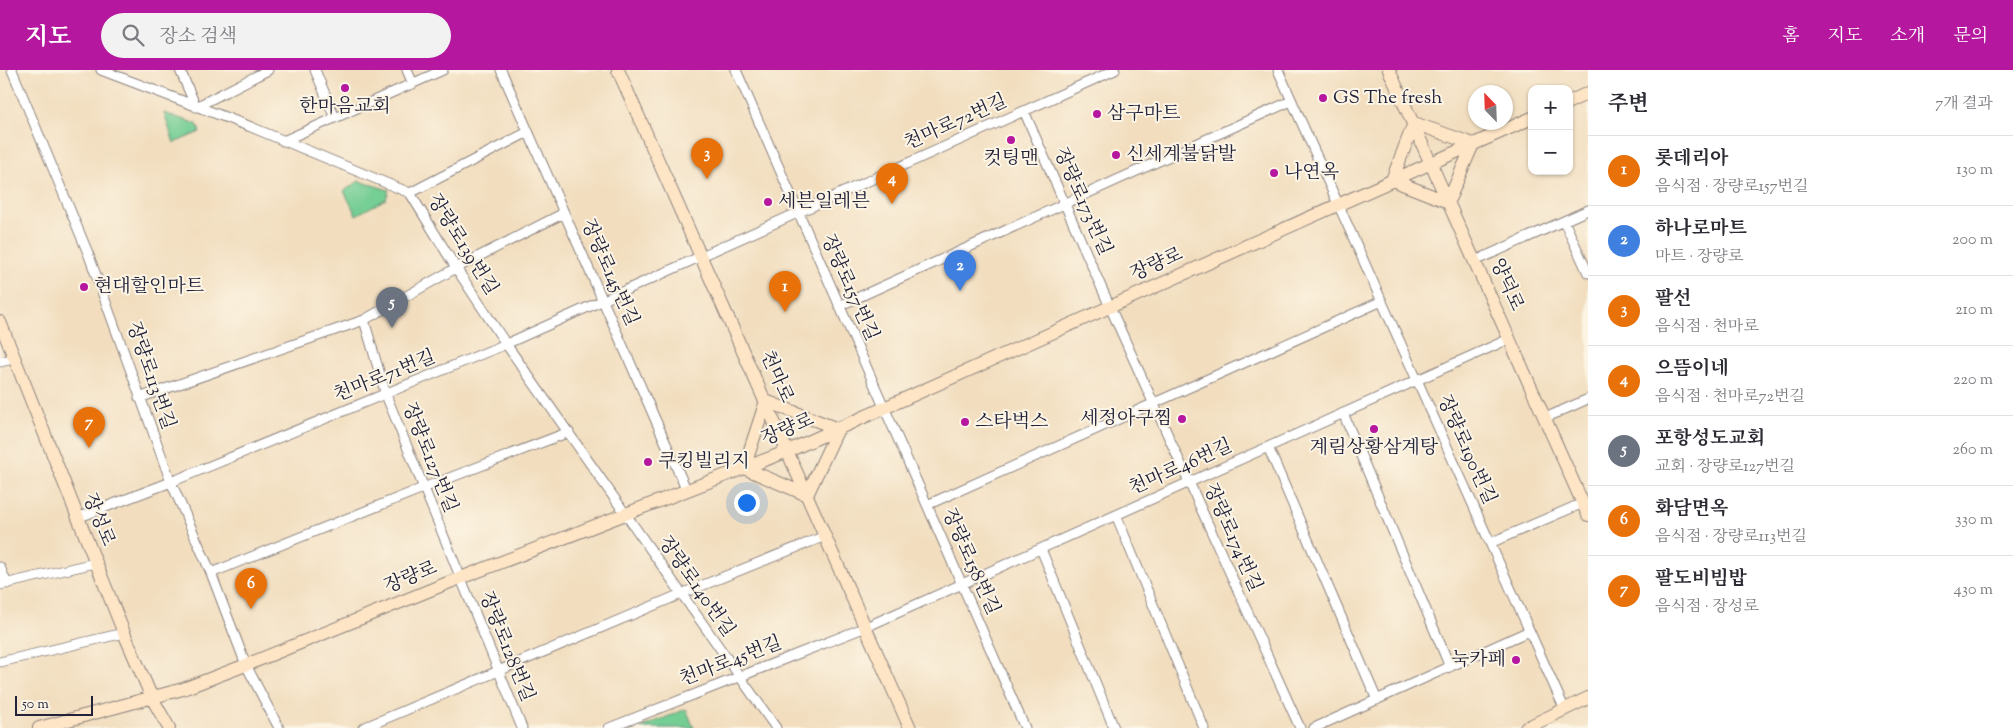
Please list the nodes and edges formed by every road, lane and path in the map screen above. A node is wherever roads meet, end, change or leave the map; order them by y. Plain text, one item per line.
1 (12, 70) edge
2 (101, 70) edge
3 (180, 70) edge
4 (268, 70) edge
5 (315, 70) edge
6 (406, 70) edge
7 (443, 70) edge
8 (501, 70) edge
9 (618, 70) edge
10 (736, 70) edge
11 (1115, 70) edge
12 (1278, 70) edge
13 (1389, 70) edge
14 (412, 84) junction
15 (1588, 94) edge
16 (1573, 100) edge
17 (1291, 101) junction
18 (196, 107) junction
19 (1024, 111) junction
20 (335, 118) junction
21 (1528, 120) edge
22 (1414, 123) junction
23 (528, 132) junction
24 (284, 141) junction
25 (1473, 144) junction
26 (1431, 163) junction
27 (1392, 180) junction
28 (410, 193) junction
29 (1448, 202) junction
30 (1064, 203) junction
31 (1338, 204) junction
32 (1588, 210) edge
33 (798, 212) junction
34 (564, 213) junction
35 (1564, 221) junction
36 (701, 256) junction
37 (1475, 261) junction
38 (456, 268) junction
39 (1588, 273) edge
40 (603, 300) junction
41 (1382, 301) junction
42 (839, 306) junction
43 (1110, 307) junction
44 (364, 320) junction
45 (0, 322) edge
46 (1509, 339) junction
47 (506, 344) junction
48 (13, 359) junction
49 (0, 362) edge
50 (1417, 380) junction
51 (386, 395) junction
52 (139, 398) junction
53 (1588, 399) edge
54 (766, 401) junction
55 (1154, 404) junction
56 (884, 408) junction
57 (1343, 413) junction
58 (1545, 418) junction
59 (838, 429) junction
60 (570, 432) junction
61 (1268, 447) junction
62 (788, 450) junction
63 (744, 468) junction
64 (171, 482) junction
65 (1189, 482) junction
66 (423, 488) junction
67 (686, 489) junction
68 (807, 495) junction
69 (1583, 503) junction
70 (927, 505) junction
71 (624, 513) junction
72 (1116, 515) junction
73 (1588, 515) edge
74 (77, 518) junction
75 (825, 536) junction
76 (1490, 543) junction
77 (1042, 548) junction
78 (95, 562) junction
79 (0, 567) edge
80 (211, 573) junction
81 (460, 578) junction
82 (3, 584) edge
83 (962, 584) junction
84 (681, 594) junction
85 (866, 628) junction
86 (1529, 631) junction
87 (124, 633) junction
88 (0, 662) edge
89 (246, 665) junction
90 (1450, 666) junction
91 (498, 672) junction
92 (740, 676) junction
93 (152, 698) junction
94 (1588, 698) edge
95 (1377, 700) junction
96 (1565, 710) junction
97 (39, 728) edge
98 (169, 728) edge
99 (279, 728) edge
100 (363, 728) edge
101 (522, 728) edge
102 (609, 728) edge
103 (776, 728) edge
104 (910, 728) edge
105 (1025, 728) edge
106 (1114, 728) edge
107 (1204, 728) edge
108 (1300, 728) edge
109 (1314, 728) edge
110 (1526, 728) edge

1 - 52 street, 장량로113번길
2 - 18 street, 장량로139번길
3 - 18 street
4 - 18 street
5 - 20 street
6 - 14 street
7 - 14 street
8 - 23 street, 장량로145번길
9 - 36 street, 천마로
10 - 33 street, 장량로157번길
11 - 19 street, 천마로72번길
12 - 17 street, 장량로190번길
13 - 22 street, 양덕로
14 - 20 street
15 - 16 street
17 - 30 street
17 - 31 street, 장량로190번길
18 - 24 street, 장량로139번길
19 - 30 street, 장량로173번길
19 - 33 street, 천마로72번길
20 - 24 street
21 - 25 street, 장량로
22 - 25 street
22 - 26 street, 양덕로
22 - 27 street
23 - 28 street
23 - 34 street, 장량로145번길
24 - 28 street, 장량로139번길
25 - 26 street, 장량로
25 - 29 street
26 - 27 street, 장량로
26 - 29 street, 양덕로
27 - 29 street
27 - 31 street, 장량로
28 - 38 street, 장량로139번길
29 - 37 street, 양덕로
30 - 42 street
30 - 43 street, 장량로173번길
31 - 41 street, 장량로190번길
31 - 43 street, 장량로
32 - 35 street
33 - 36 street, 천마로72번길
33 - 42 street, 장량로157번길
34 - 38 street
34 - 40 street, 장량로145번길
35 - 37 street
35 - 39 street
36 - 40 street, 천마로71번길
36 - 54 street, 천마로
37 - 46 street, 양덕로
38 - 44 street
38 - 47 street, 장량로139번길
40 - 47 street, 천마로71번길
40 - 67 street, 장량로145번길
41 - 50 street, 장량로190번길
41 - 55 street
42 - 56 street, 장량로157번길
43 - 55 street, 장량로174번길
43 - 56 street, 장량로
44 - 51 street, 장량로127번길
44 - 52 street
45 - 48 street, 장성로
46 - 50 street, 천마로46번길
46 - 58 street, 양덕로
47 - 51 street, 천마로71번길
47 - 60 street, 장량로139번길
48 - 49 street
48 - 74 street, 장성로
50 - 57 street, 천마로46번길
50 - 76 street, 장량로190번길
51 - 64 street, 천마로71번길
51 - 66 street, 장량로127번길
52 - 64 street, 장량로113번길
53 - 58 street
54 - 59 street
54 - 62 street, 천마로
54 - 63 street
55 - 65 street, 장량로174번길
55 - 70 street
56 - 59 street, 장량로
56 - 70 street, 장량로158번길
57 - 61 street, 천마로46번길
57 - 90 street
58 - 69 street, 양덕로
59 - 62 street, 장량로
59 - 68 street
60 - 66 street
60 - 71 street, 장량로139번길
61 - 65 street, 천마로46번길
61 - 95 street
62 - 63 street, 장량로
62 - 68 street, 천마로
63 - 67 street, 장량로
63 - 68 street
64 - 74 street, 천마로71번길
64 - 80 street, 장량로113번길
65 - 72 street, 천마로46번길
65 - 108 street, 장량로174번길
66 - 80 street
66 - 81 street, 장량로127번길
67 - 71 street, 장량로
68 - 75 street, 천마로
69 - 73 street, 양덕로
69 - 76 street
70 - 83 street, 장량로158번길
71 - 81 street, 장량로
71 - 84 street, 장량로140번길
72 - 77 street, 천마로46번길
72 - 107 street
74 - 78 street, 장성로
75 - 84 street
75 - 85 street, 천마로
76 - 86 street, 장량로190번길
77 - 83 street, 천마로46번길
77 - 106 street
78 - 82 street
78 - 87 street, 장성로
79 - 82 street
80 - 89 street, 장량로113번길
81 - 89 street, 장량로
81 - 91 street, 장량로128번길
83 - 85 street, 천마로46번길
83 - 105 street, 장량로158번길
84 - 91 street
84 - 92 street, 장량로140번길
85 - 92 street, 천마로45번길
85 - 104 street, 천마로
86 - 90 street
86 - 96 street, 장량로190번길
87 - 88 street
87 - 93 street, 장성로
89 - 93 street, 장량로
89 - 99 street, 장량로113번길
90 - 95 street
91 - 100 street
91 - 101 street, 장량로128번길
92 - 102 street, 천마로45번길
92 - 103 street, 장량로140번길
93 - 97 street, 장량로
93 - 98 street, 장성로
94 - 96 street
95 - 109 street
96 - 110 street

